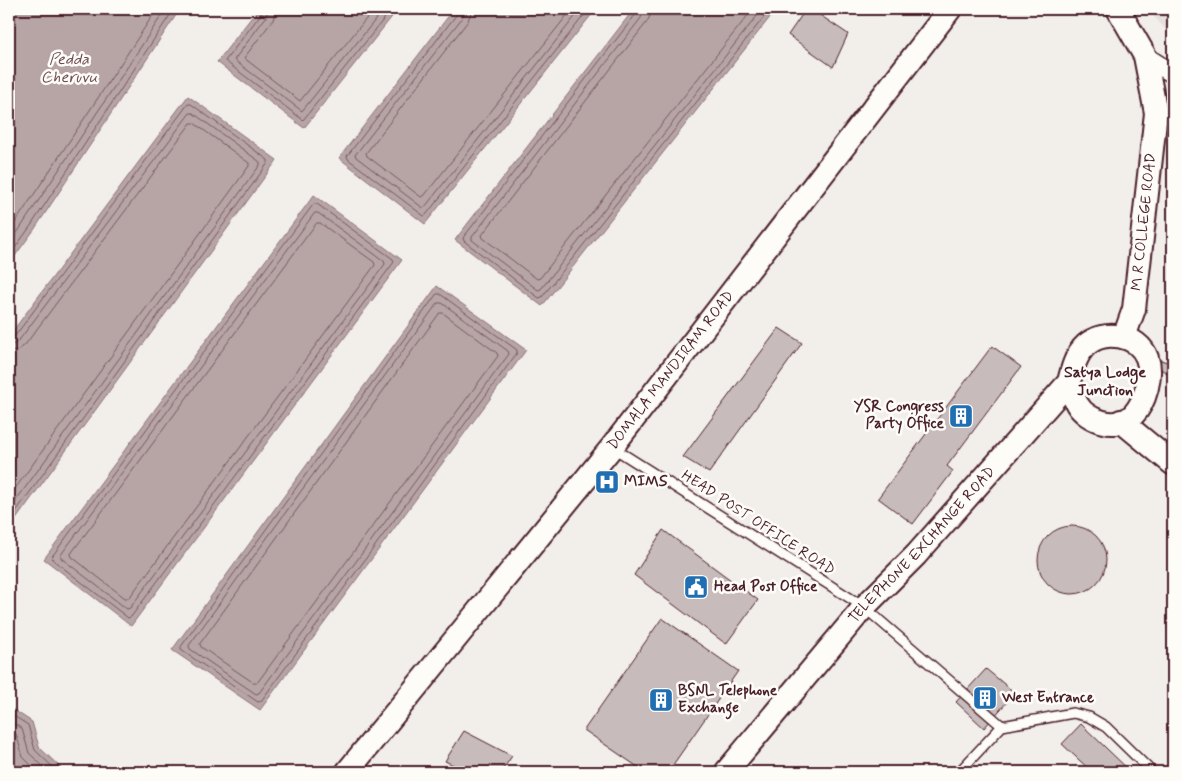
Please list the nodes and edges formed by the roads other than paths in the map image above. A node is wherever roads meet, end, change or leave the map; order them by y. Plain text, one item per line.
1 (950, 9) edge
2 (1118, 9) edge
3 (1145, 56) junction
4 (1173, 74) edge
5 (1124, 336) junction
6 (1069, 382) junction
7 (1121, 421) junction
8 (612, 447) junction
9 (1173, 464) edge
10 (864, 607) junction
11 (1002, 726) junction
12 (347, 772) edge
13 (726, 772) edge
14 (959, 772) edge
15 (1152, 772) edge

1 - 8 street, DOMALA MANDIRAM ROAD
2 - 3 street, M R COLLEGE ROAD
3 - 4 street
3 - 5 street, M R COLLEGE ROAD
5 - 6 street, TELEPHONE EXCHANGE ROAD
5 - 7 street
6 - 7 street
6 - 10 street, TELEPHONE EXCHANGE ROAD
7 - 9 street
8 - 10 lane, HEAD POST OFFICE ROAD
8 - 12 street, DOMALA MANDIRAM ROAD
10 - 11 lane, HEAD POST OFFICE ROAD
10 - 13 street, TELEPHONE EXCHANGE ROAD
11 - 14 lane
11 - 15 lane

